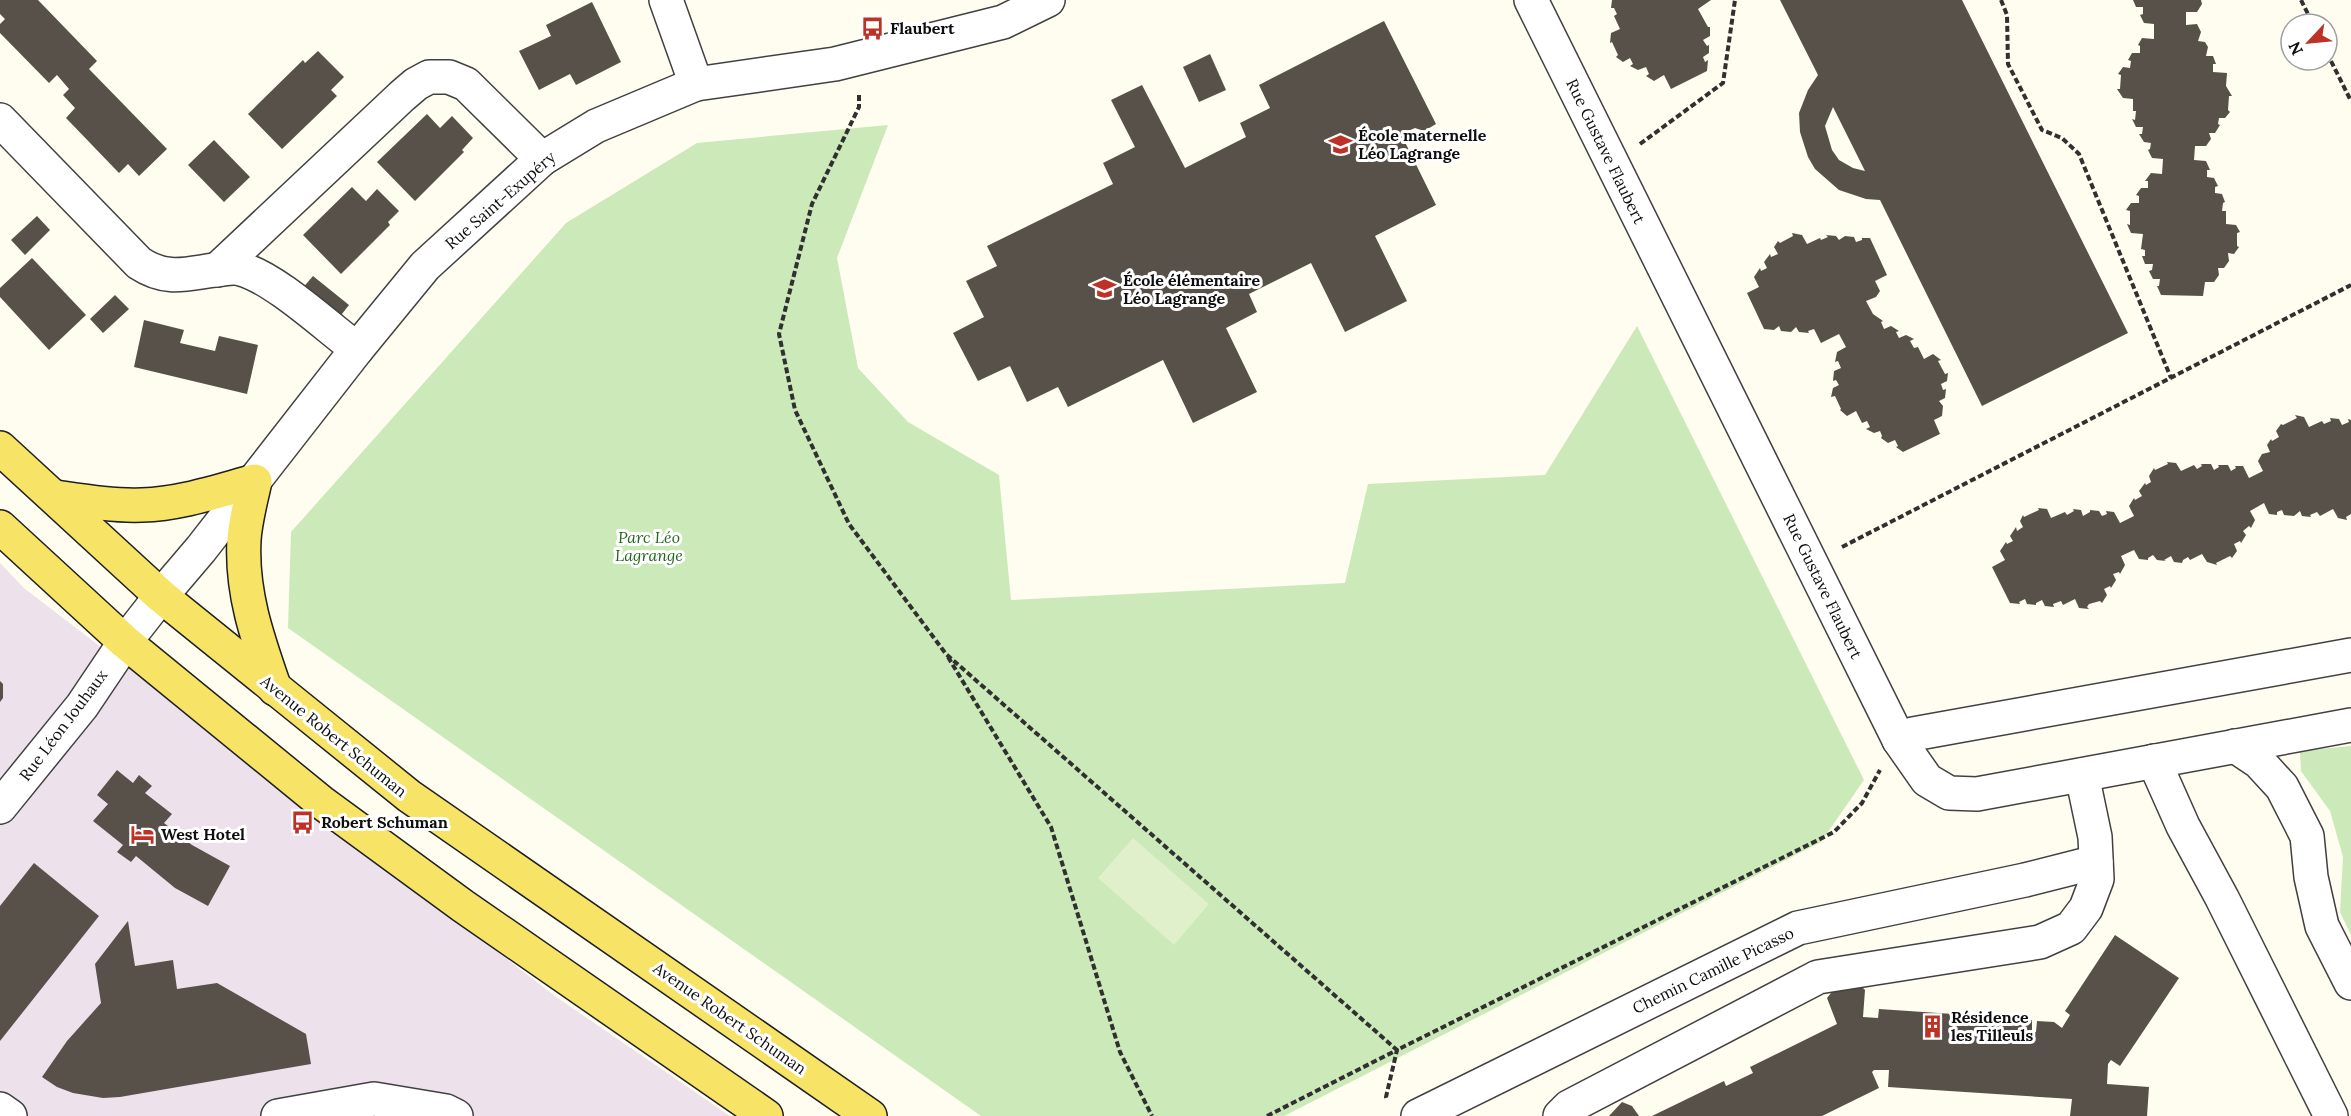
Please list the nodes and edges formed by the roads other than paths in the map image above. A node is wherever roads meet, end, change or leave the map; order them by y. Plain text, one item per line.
1 (666, 0) edge
2 (1048, 0) edge
3 (1531, 0) edge
4 (696, 84) junction
5 (0, 120) edge
6 (542, 159) junction
7 (217, 270) junction
8 (357, 350) junction
9 (0, 448) edge
10 (255, 481) junction
11 (55, 497) junction
12 (0, 527) edge
13 (161, 596) junction
14 (125, 642) junction
15 (2351, 655) edge
16 (275, 689) junction
17 (2351, 725) edge
18 (1899, 740) junction
19 (2235, 746) junction
20 (2154, 761) junction
21 (2082, 774) junction
22 (0, 807) edge
23 (2096, 862) junction
24 (2351, 983) edge
25 (0, 1109) edge
26 (1405, 1111) edge
27 (10, 1116) edge
28 (278, 1116) edge
29 (456, 1116) edge
30 (766, 1116) edge
31 (870, 1116) edge
32 (1560, 1116) edge
33 (2331, 1116) edge

1 - 4 street
2 - 4 street, Rue Saint-Exupéry
3 - 18 street, Rue Gustave Flaubert
4 - 6 street, Rue Saint-Exupéry
5 - 7 street
6 - 7 street
6 - 8 street, Rue Saint-Exupéry
7 - 8 street
8 - 10 street, Rue Saint-Exupéry
9 - 11 main road, Avenue Robert Schuman
10 - 11 main road
10 - 13 street, Rue Saint-Exupéry
10 - 16 main road
11 - 13 main road, Avenue Robert Schuman
12 - 14 main road
13 - 14 street, Rue Léon Jouhaux
13 - 16 main road, Avenue Robert Schuman
14 - 22 street, Rue Léon Jouhaux
14 - 30 main road
15 - 18 street
16 - 31 main road, Avenue Robert Schuman
17 - 19 street, Rue Gustave Flaubert
18 - 21 street, Rue Gustave Flaubert
19 - 20 street, Rue Gustave Flaubert
19 - 24 street
20 - 21 street, Rue Gustave Flaubert
20 - 33 street
21 - 23 street
23 - 26 street, Chemin Camille Picasso
23 - 32 street
25 - 27 street
28 - 29 street

